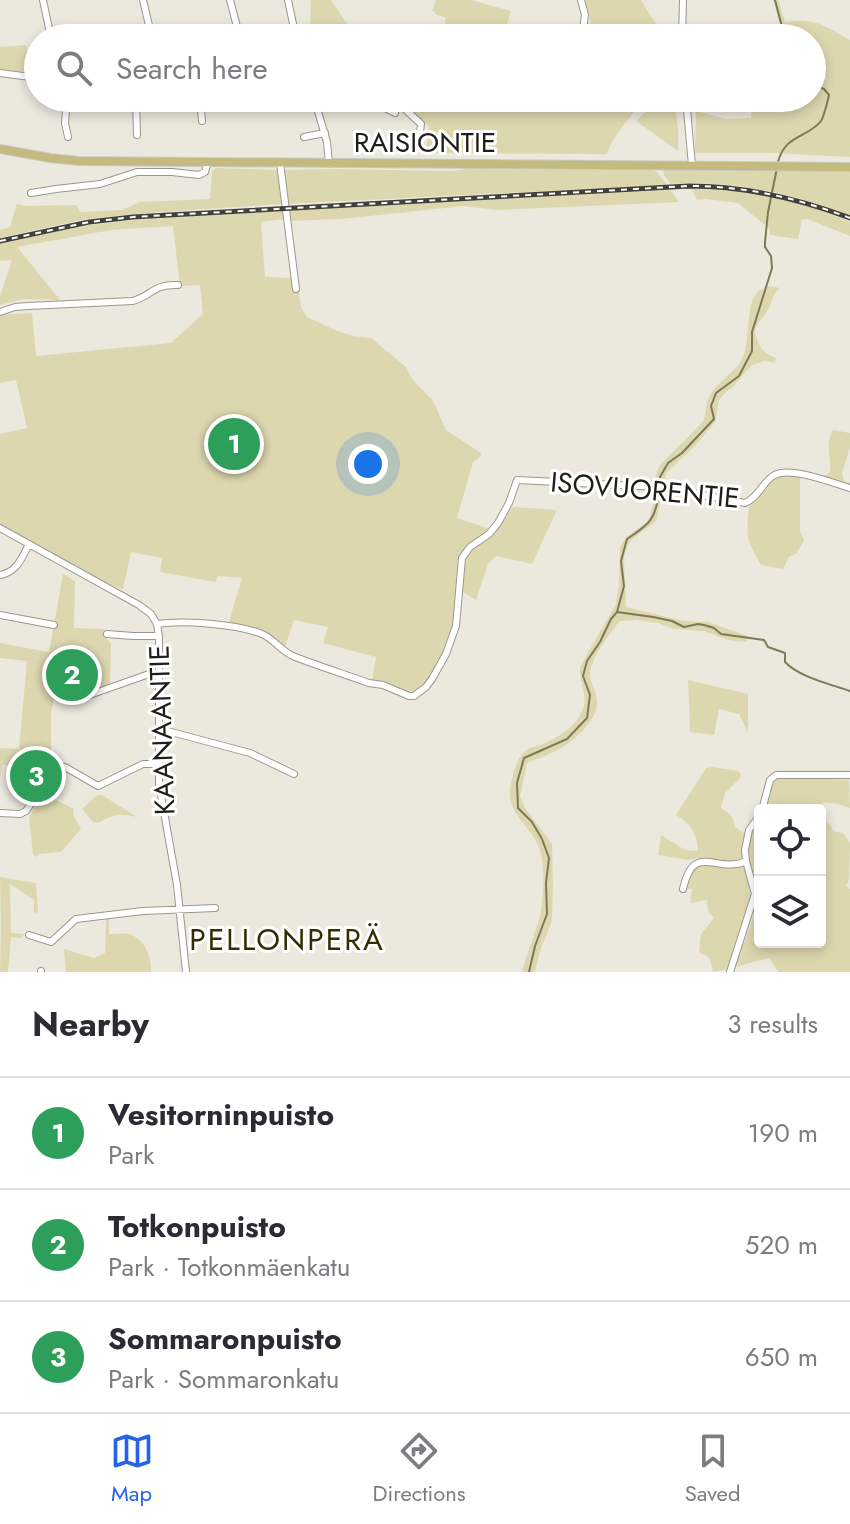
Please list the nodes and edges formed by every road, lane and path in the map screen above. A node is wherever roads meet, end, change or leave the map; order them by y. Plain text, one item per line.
1 (43, 0) edge
2 (143, 0) edge
3 (230, 0) edge
4 (288, 0) edge
5 (581, 0) edge
6 (683, 0) edge
7 (48, 24) edge
8 (149, 24) edge
9 (236, 24) edge
10 (293, 24) edge
11 (584, 24) edge
12 (682, 24) edge
13 (0, 73) edge
14 (24, 76) edge
15 (66, 112) edge
16 (136, 112) edge
17 (201, 112) edge
18 (319, 112) edge
19 (408, 112) edge
20 (687, 112) edge
21 (202, 121) dead end
22 (420, 132) dead end
23 (325, 133) junction
24 (137, 135) dead end
25 (68, 137) dead end
26 (304, 137) dead end
27 (0, 149) edge
28 (208, 162) junction
29 (280, 163) junction
30 (329, 164) junction
31 (692, 166) junction
32 (850, 167) edge
33 (31, 193) dead end
34 (178, 285) dead end
35 (296, 289) dead end
36 (0, 312) edge
37 (850, 488) edge
38 (0, 528) edge
39 (29, 544) junction
40 (0, 575) edge
41 (0, 615) edge
42 (157, 624) junction
43 (54, 625) dead end
44 (107, 634) dead end
45 (159, 636) junction
46 (160, 675) junction
47 (81, 698) dead end
48 (160, 729) junction
49 (159, 764) junction
50 (294, 774) dead end
51 (850, 775) edge
52 (763, 804) edge
53 (0, 813) edge
54 (754, 821) edge
55 (746, 861) junction
56 (683, 889) dead end
57 (215, 908) dead end
58 (180, 909) junction
59 (29, 935) dead end
60 (186, 972) edge
61 (730, 972) edge

1 - 7 street
2 - 8 street
3 - 9 street
4 - 10 street
5 - 11 street
6 - 12 street
13 - 14 street
15 - 25 street
16 - 24 street
17 - 21 street
18 - 23 street
19 - 22 street
20 - 31 street
23 - 26 street
23 - 30 street
27 - 28 main road, RAISIONTIE
28 - 29 main road, RAISIONTIE
28 - 33 street
29 - 30 main road, RAISIONTIE
29 - 35 street
30 - 31 main road, RAISIONTIE
31 - 32 main road, RAISIONTIE
34 - 36 street
37 - 42 street, ISOVUORENTIE
38 - 39 street, KAANAANTIE
39 - 40 street
39 - 42 street, KAANAANTIE
41 - 43 street
42 - 45 street, KAANAANTIE
44 - 45 street
45 - 46 street, KAANAANTIE
46 - 47 street
46 - 48 street, KAANAANTIE
48 - 49 street, KAANAANTIE
48 - 50 street
49 - 53 street
49 - 58 street, KAANAANTIE
51 - 52 street
54 - 55 street
55 - 56 street
55 - 61 street
57 - 58 street
58 - 59 street
58 - 60 street, KAANAANTIE

